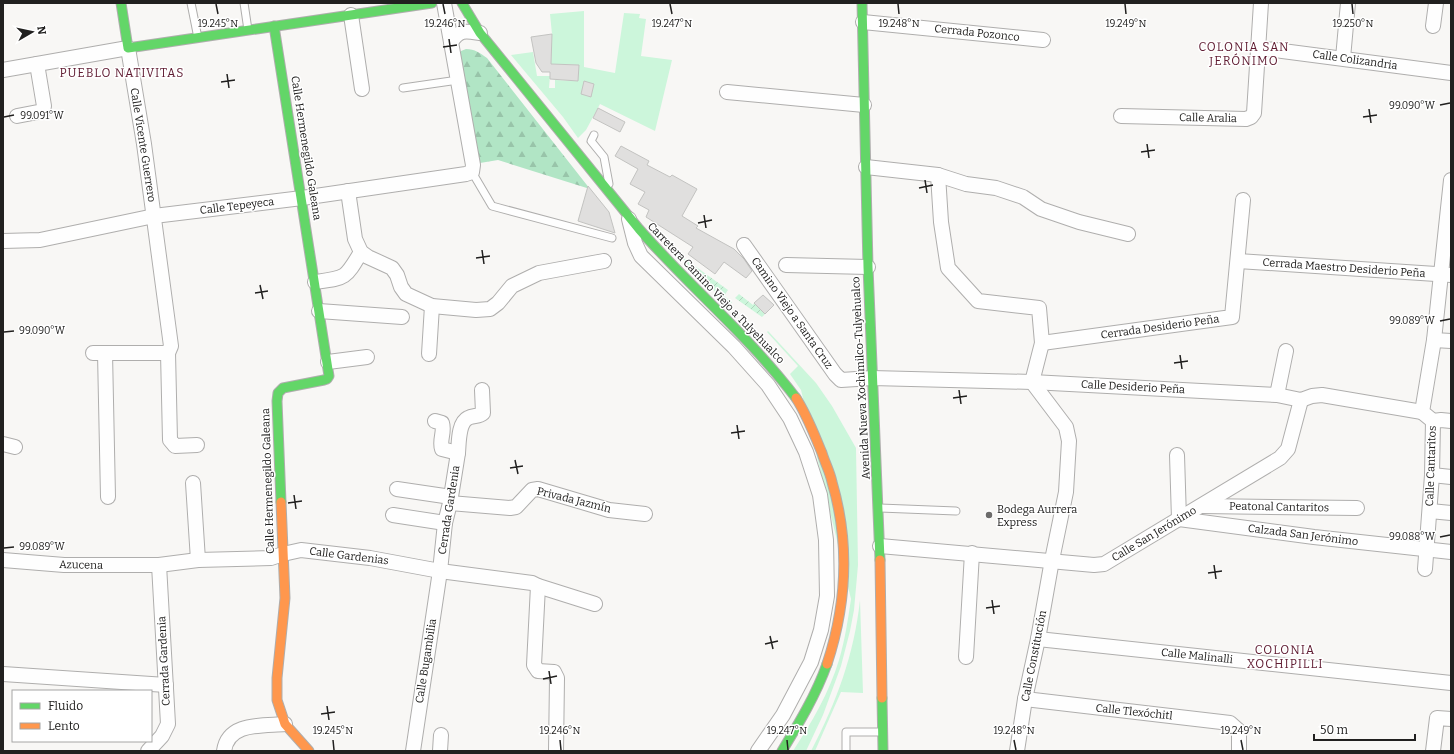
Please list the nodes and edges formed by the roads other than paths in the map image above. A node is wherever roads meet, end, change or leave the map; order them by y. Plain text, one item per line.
1 (121, 3) edge
2 (191, 3) edge
3 (244, 3) edge
4 (432, 3) edge
5 (444, 3) edge
6 (462, 3) edge
7 (862, 3) edge
8 (1261, 3) edge
9 (1348, 3) edge
10 (1436, 3) edge
11 (351, 15) junction
12 (863, 22) junction
13 (274, 26) junction
14 (1433, 26) dead end
15 (248, 30) junction
16 (480, 32) junction
17 (198, 38) junction
18 (1043, 40) dead end
19 (451, 42) junction
20 (128, 48) junction
21 (1259, 48) junction
22 (1343, 58) junction
23 (37, 64) junction
24 (3, 70) edge
25 (1451, 73) edge
26 (458, 80) junction
27 (403, 88) dead end
28 (362, 89) dead end
29 (727, 92) dead end
30 (864, 105) junction
31 (17, 116) dead end
32 (1121, 116) dead end
33 (594, 134) dead end
34 (866, 167) junction
35 (472, 172) junction
36 (938, 175) junction
37 (1451, 180) edge
38 (348, 191) junction
39 (611, 194) junction
40 (302, 198) junction
41 (1243, 200) dead end
42 (627, 215) junction
43 (154, 216) junction
44 (1128, 234) dead end
45 (612, 238) dead end
46 (3, 241) edge
47 (744, 245) dead end
48 (361, 252) junction
49 (604, 261) dead end
50 (1238, 261) junction
51 (786, 265) dead end
52 (868, 267) junction
53 (1446, 275) edge
54 (316, 282) junction
55 (432, 306) junction
56 (319, 311) junction
57 (402, 317) dead end
58 (1434, 340) junction
59 (1451, 341) edge
60 (1042, 343) junction
61 (169, 349) junction
62 (1286, 352) dead end
63 (428, 354) dead end
64 (367, 357) dead end
65 (328, 362) junction
66 (872, 378) junction
67 (841, 380) joint
68 (1032, 382) junction
69 (482, 390) dead end
70 (1277, 395) junction
71 (1300, 400) junction
72 (1427, 417) junction
73 (435, 421) dead end
74 (1451, 421) edge
75 (197, 445) dead end
76 (458, 453) junction
77 (1177, 454) dead end
78 (1432, 475) junction
79 (1451, 477) edge
80 (193, 483) dead end
81 (397, 489) dead end
82 (108, 498) dead end
83 (451, 500) junction
84 (1202, 506) junction
85 (878, 508) junction
86 (1356, 508) dead end
87 (956, 511) dead end
88 (1430, 511) junction
89 (1451, 513) edge
90 (645, 514) dead end
91 (393, 515) dead end
92 (1179, 519) junction
93 (445, 523) junction
94 (880, 546) junction
95 (1426, 550) junction
96 (1451, 552) edge
97 (972, 553) junction
98 (283, 554) junction
99 (3, 560) edge
100 (198, 560) junction
101 (1052, 560) junction
102 (159, 565) junction
103 (1425, 568) dead end
104 (440, 570) junction
105 (538, 586) junction
106 (595, 604) dead end
107 (1038, 639) junction
108 (966, 657) dead end
109 (3, 674) edge
110 (1451, 683) edge
111 (166, 685) junction
112 (1025, 699) junction
113 (1444, 719) edge
114 (285, 724) junction
115 (883, 732) junction
116 (441, 735) dead end
117 (148, 751) edge
118 (224, 751) edge
119 (309, 751) edge
120 (412, 751) edge
121 (440, 751) edge
122 (556, 751) edge
123 (758, 751) edge
124 (782, 751) edge
125 (846, 751) edge
126 (883, 751) edge
127 (1017, 751) edge
128 (1239, 751) edge
129 (1433, 751) edge

1 - 20 main road, Calle Vicente Guerrero
2 - 17 lane
3 - 15 lane
4 - 11 main road
5 - 19 street
6 - 16 main road, Carretera Camino Viejo a Tulyehualco
7 - 12 main road, Avenida Nueva Xochimilco-Tulyehualco
8 - 21 street, Calle Aralia
9 - 22 street
10 - 14 street
11 - 13 main road
11 - 28 street
12 - 18 street, Cerrada Pozonco
12 - 30 main road, Avenida Nueva Xochimilco-Tulyehualco
13 - 15 main road
13 - 40 main road, Calle Hermenegildo Galeana
15 - 17 main road
16 - 19 street
16 - 39 main road, Carretera Camino Viejo a Tulyehualco
17 - 20 main road
19 - 26 street
20 - 23 street
20 - 43 street, Calle Vicente Guerrero
21 - 22 street, Calle Colizandria
21 - 32 street, Calle Aralia
22 - 25 street, Calle Colizandria
23 - 24 street
23 - 31 street
26 - 27 lane
26 - 35 street
29 - 30 street
30 - 34 main road, Avenida Nueva Xochimilco-Tulyehualco
33 - 39 lane
34 - 36 street
34 - 52 main road, Avenida Nueva Xochimilco-Tulyehualco
35 - 38 street, Calle Tepeyeca
35 - 45 lane
36 - 44 street
36 - 60 street
37 - 53 street, Calle Cantaritos
38 - 40 street, Calle Tepeyeca
38 - 48 street
39 - 42 main road, Carretera Camino Viejo a Tulyehualco
40 - 43 street, Calle Tepeyeca
40 - 54 main road, Calle Hermenegildo Galeana
41 - 50 street, Cerrada Desiderio Peña
42 - 123 street
42 - 124 main road, Carretera Camino Viejo a Tulyehualco
43 - 46 street, Calle Tepeyeca
43 - 61 street, Calle Vicente Guerrero
47 - 67 street, Camino Viejo a Santa Cruz
48 - 54 street
48 - 55 street
49 - 55 street
50 - 53 street, Cerrada Maestro Desiderio Peña
50 - 60 street, Cerrada Desiderio Peña
51 - 52 street
52 - 66 main road, Avenida Nueva Xochimilco-Tulyehualco
53 - 58 street, Calle Cantaritos
54 - 56 main road, Calle Hermenegildo Galeana
55 - 63 street
56 - 57 street
56 - 65 main road, Calle Hermenegildo Galeana
58 - 59 street
58 - 72 street, Calle Cantaritos
60 - 68 street
61 - 75 street, Calle Vicente Guerrero
61 - 82 street
62 - 70 street
64 - 65 street
65 - 98 main road, Calle Hermenegildo Galeana
66 - 67 street, Calle Desiderio Peña
66 - 68 street, Calle Desiderio Peña
66 - 85 main road, Avenida Nueva Xochimilco-Tulyehualco
68 - 70 street, Calle Desiderio Peña
68 - 101 street, Calle Constitución
69 - 76 street
70 - 71 street, Calle Desiderio Peña
71 - 72 street, Calle Desiderio Peña
71 - 84 street, Calle San Jerónimo
72 - 74 street, Calle Desiderio Peña
72 - 78 street, Calle Cantaritos
73 - 76 street, Cerrada Gardenia
76 - 83 street, Cerrada Gardenia
77 - 92 street
78 - 79 street
78 - 88 street, Calle Cantaritos
80 - 100 street
81 - 83 street
83 - 90 street, Privada Jazmín
83 - 93 street, Cerrada Gardenia
84 - 86 street, Peatonal Cantaritos
84 - 92 street, Calle San Jerónimo
85 - 87 lane
85 - 94 main road, Avenida Nueva Xochimilco-Tulyehualco
88 - 89 street
88 - 95 street, Calle Cantaritos
91 - 93 street
92 - 95 street, Calzada San Jerónimo
92 - 101 street, Calle San Jerónimo
93 - 104 street, Cerrada Gardenia
94 - 97 street, Calle San Jerónimo
94 - 115 main road, Avenida Nueva Xochimilco-Tulyehualco
95 - 96 street, Calzada San Jerónimo
95 - 103 street, Calle Cantaritos
97 - 101 street, Calle San Jerónimo
97 - 108 street
98 - 100 street, Calle Gardenias
98 - 104 street, Calle Gardenias
98 - 114 main road, Calle Hermenegildo Galeana
99 - 102 street, Azucena
100 - 102 street, Calle Gardenias
101 - 107 street, Calle Constitución
102 - 111 street, Cerrada Gardenia
104 - 105 street, Calle Gardenias
104 - 120 street, Calle Bugambilia
105 - 106 street, Calle Gardenias
105 - 122 street
107 - 110 street, Calle Malinalli
107 - 112 street, Calle Constitución
109 - 111 street
111 - 117 street, Cerrada Gardenia
112 - 127 street, Calle Constitución
112 - 128 street, Calle Tlexóchitl
113 - 129 street
114 - 118 street
114 - 119 main road, Calle Hermenegildo Galeana
115 - 125 lane
115 - 126 main road, Avenida Nueva Xochimilco-Tulyehualco
116 - 121 street

